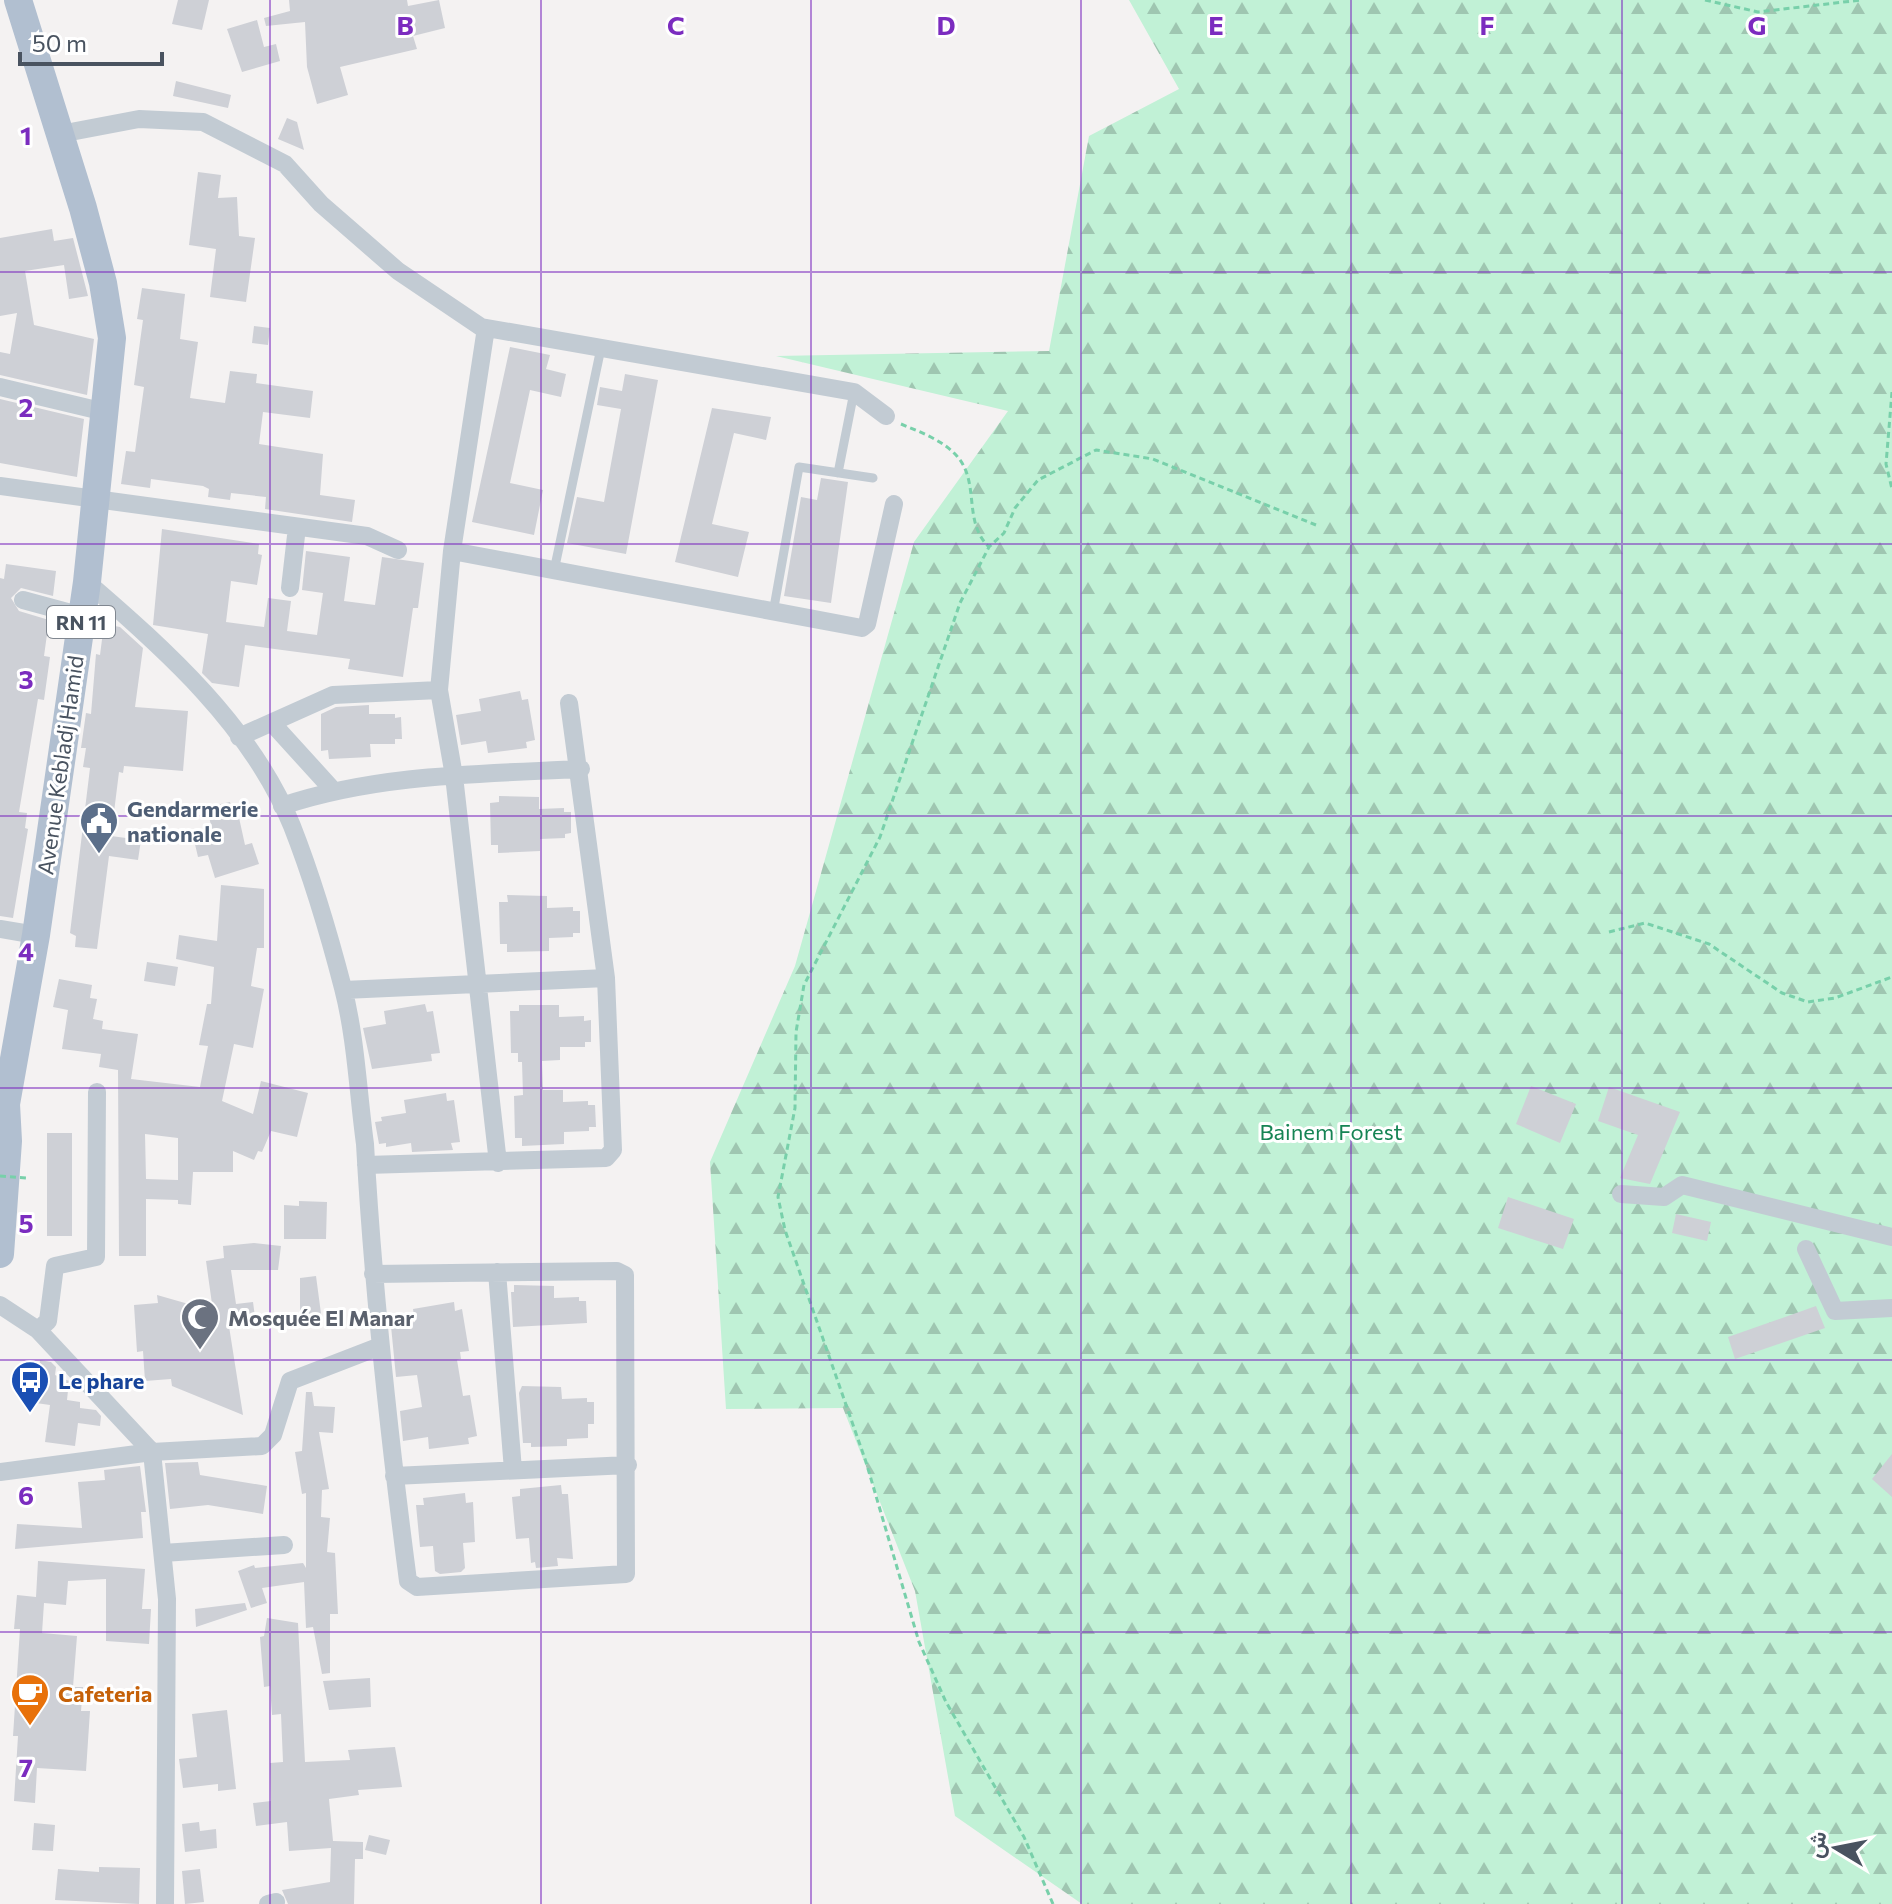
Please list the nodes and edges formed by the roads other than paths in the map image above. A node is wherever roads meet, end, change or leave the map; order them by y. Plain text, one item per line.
1 (18, 0) edge
2 (60, 134) junction
3 (486, 328) junction
4 (601, 348) junction
5 (0, 387) edge
6 (854, 392) junction
7 (105, 412) junction
8 (886, 416) road end
9 (838, 473) junction
10 (873, 478) dead end
11 (0, 486) edge
12 (95, 499) junction
13 (894, 504) dead end
14 (297, 527) junction
15 (398, 550) dead end
16 (452, 551) junction
17 (554, 571) junction
18 (87, 582) junction
19 (290, 588) dead end
20 (23, 600) dead end
21 (773, 613) junction
22 (82, 616) junction
23 (439, 690) junction
24 (569, 703) dead end
25 (272, 723) junction
26 (239, 737) junction
27 (581, 769) junction
28 (454, 776) junction
29 (332, 789) junction
30 (282, 806) junction
31 (0, 929) edge
32 (36, 935) junction
33 (606, 978) junction
34 (478, 986) junction
35 (344, 990) junction
36 (97, 1092) dead end
37 (3, 1104) edge
38 (498, 1163) junction
39 (366, 1165) junction
40 (1621, 1194) dead end
41 (1892, 1237) edge
42 (0, 1247) edge
43 (1806, 1249) dead end
44 (0, 1254) edge
45 (497, 1272) junction
46 (373, 1274) junction
47 (0, 1305) edge
48 (1892, 1308) edge
49 (38, 1330) junction
50 (378, 1347) junction
51 (152, 1452) junction
52 (628, 1465) junction
53 (513, 1470) junction
54 (0, 1472) edge
55 (394, 1476) junction
56 (284, 1545) dead end
57 (163, 1553) junction
58 (165, 1904) edge

1 - 2 main road, Avenue Kebladj Hamid / RN 11
2 - 3 street
2 - 7 main road, Avenue Kebladj Hamid / RN 11
3 - 4 street
3 - 16 street
4 - 6 street
4 - 17 lane
5 - 7 street
6 - 8 street
6 - 9 lane
7 - 12 main road, Avenue Kebladj Hamid / RN 11
9 - 10 lane
9 - 21 lane
11 - 12 street
12 - 14 street
12 - 18 main road, Avenue Kebladj Hamid / RN 11
13 - 21 street
14 - 15 street
14 - 19 street
16 - 17 street
16 - 23 street
17 - 21 street
18 - 22 main road, Avenue Kebladj Hamid / RN 11
18 - 26 street
20 - 22 street
22 - 32 main road, Avenue Kebladj Hamid / RN 11
23 - 25 street
23 - 28 street
24 - 27 street
25 - 26 street
25 - 29 street
26 - 30 street
27 - 28 street
27 - 33 street
28 - 29 street
28 - 34 street
29 - 30 street
30 - 35 street
31 - 32 street
32 - 37 main road, Avenue Kebladj Hamid / RN 11
33 - 34 street
33 - 38 street
34 - 35 street
34 - 38 street
35 - 39 street
36 - 49 street
37 - 42 main road, Avenue Kebladj Hamid / RN 11
38 - 39 street
39 - 46 street
40 - 41 street
42 - 44 main road, Avenue Kebladj Hamid / RN 11
43 - 48 street
45 - 46 street
45 - 52 street
45 - 53 street
46 - 50 street
47 - 49 street
49 - 51 street
50 - 51 street
50 - 55 street
51 - 54 street
51 - 57 street
52 - 53 street
52 - 55 street
53 - 55 street
56 - 57 street
57 - 58 street

